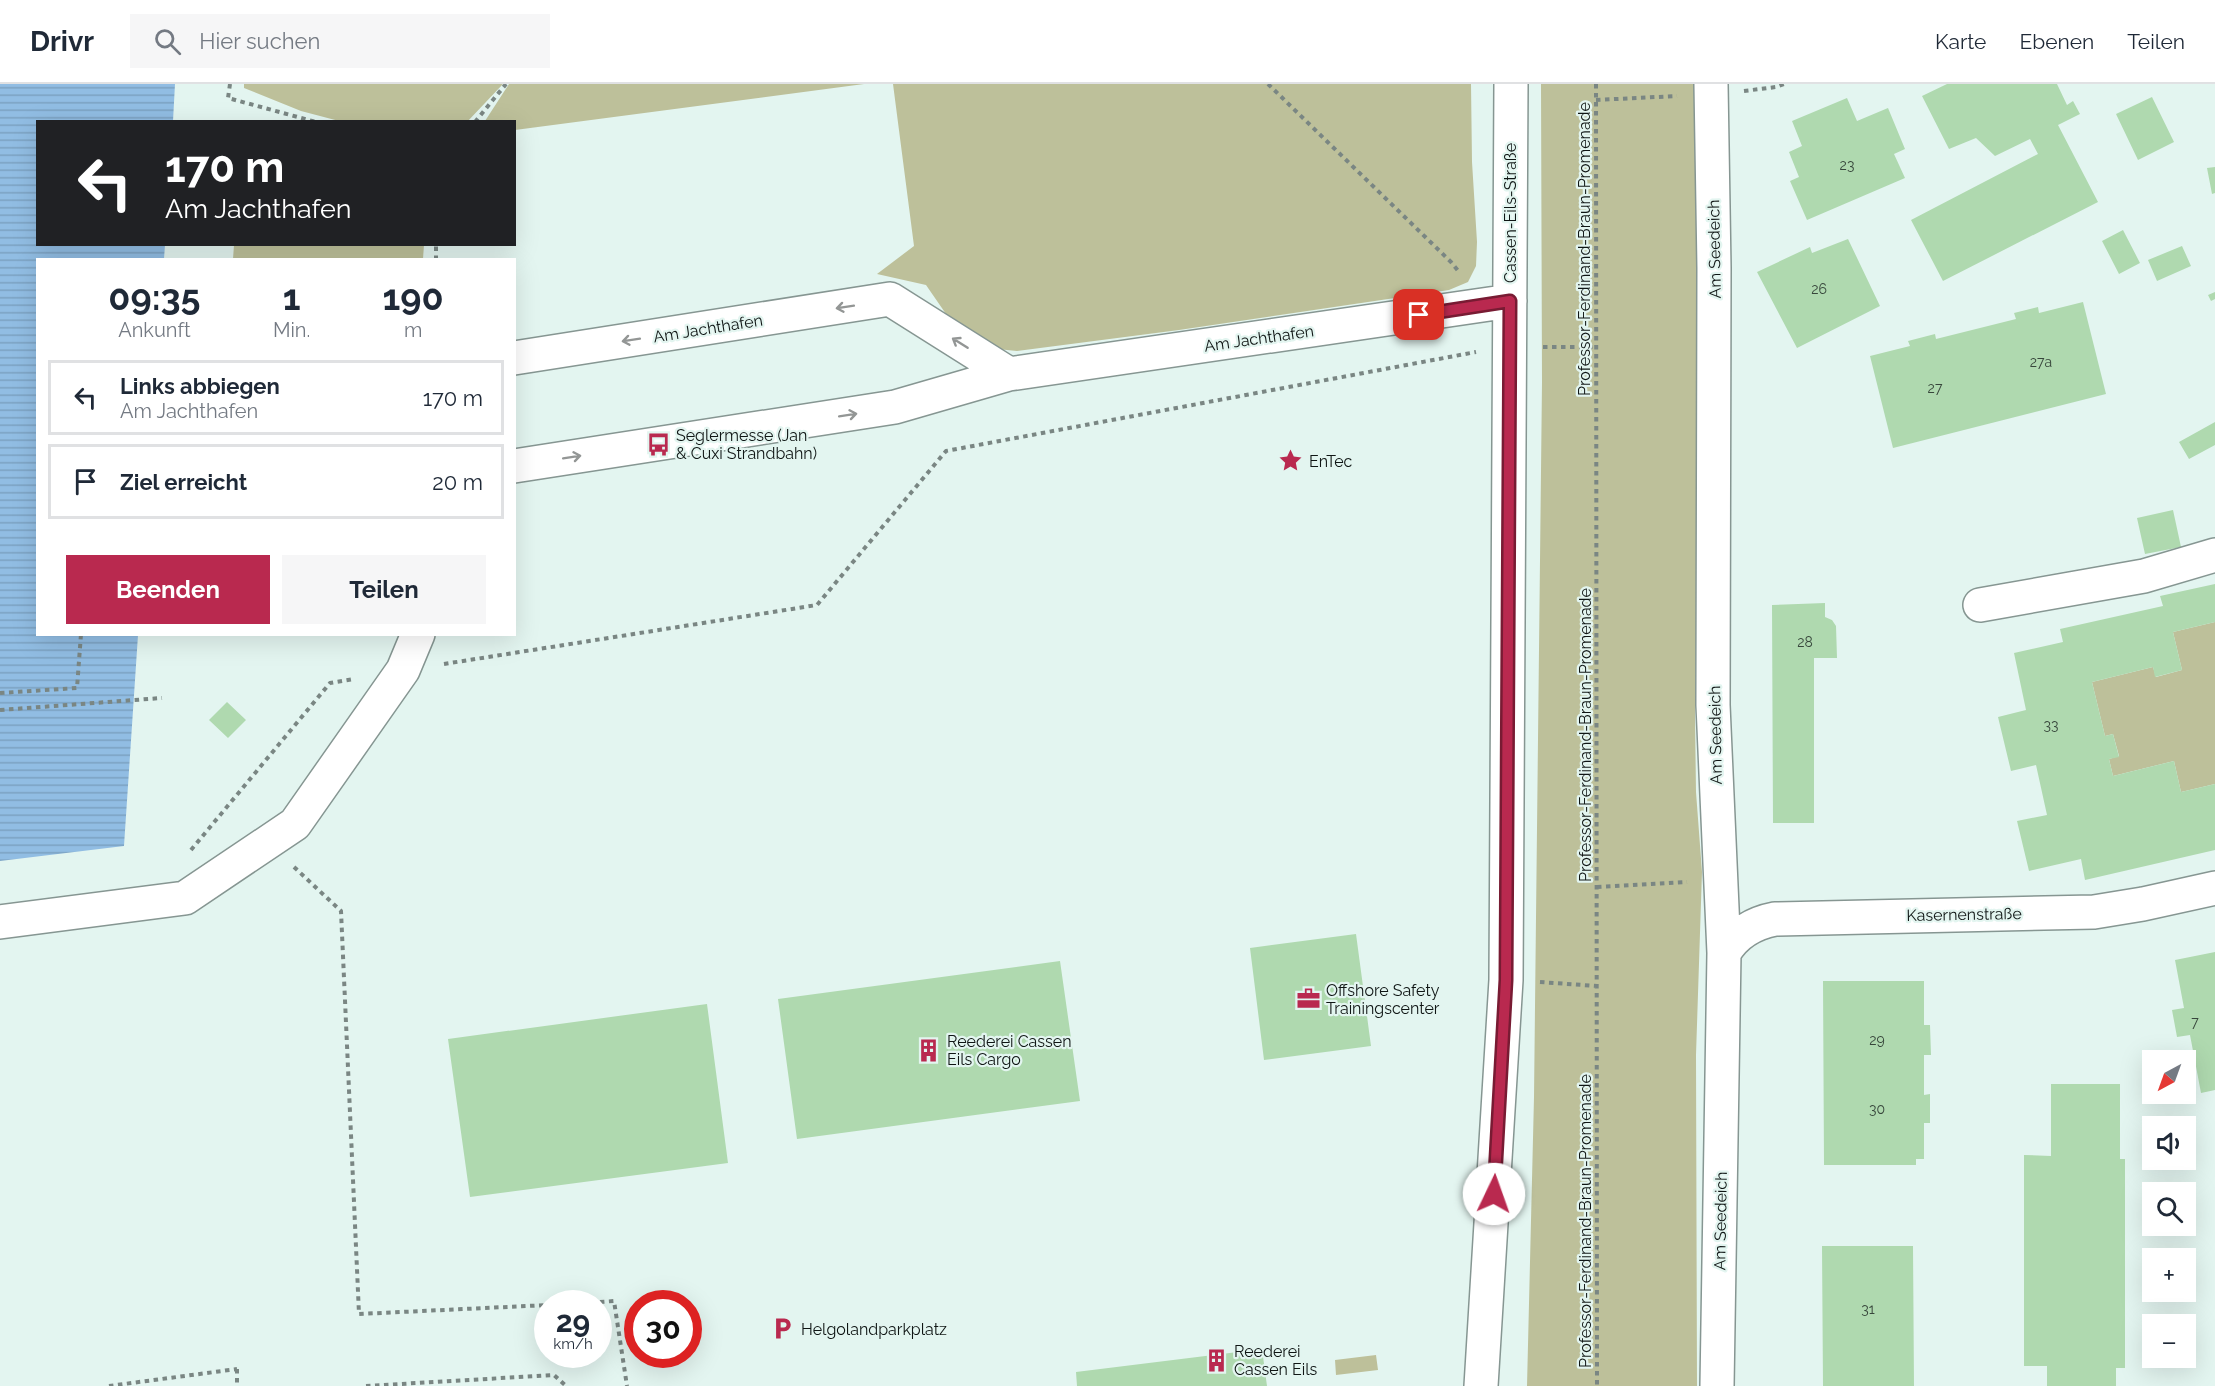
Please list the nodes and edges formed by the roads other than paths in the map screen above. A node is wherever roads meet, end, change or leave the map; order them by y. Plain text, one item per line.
1 (1511, 84) edge
2 (1711, 89) edge
3 (1510, 301) junction
4 (516, 358) edge
5 (1009, 374) junction
6 (516, 466) edge
7 (2215, 555) edge
8 (1980, 604) dead end
9 (417, 636) edge
10 (2215, 888) edge
11 (0, 922) edge
12 (1724, 953) junction
13 (1481, 1386) edge
14 (1718, 1386) edge

1 - 3 street, Cassen-Eils-Straße
2 - 12 street, Am Seedeich
3 - 5 street, Am Jachthafen
3 - 13 street, Cassen-Eils-Straße
5 -> 4 street, Am Jachthafen
6 -> 5 street, Am Jachthafen
7 - 8 street
9 - 11 street
10 - 12 street, Kasernenstraße
12 - 14 street, Am Seedeich

